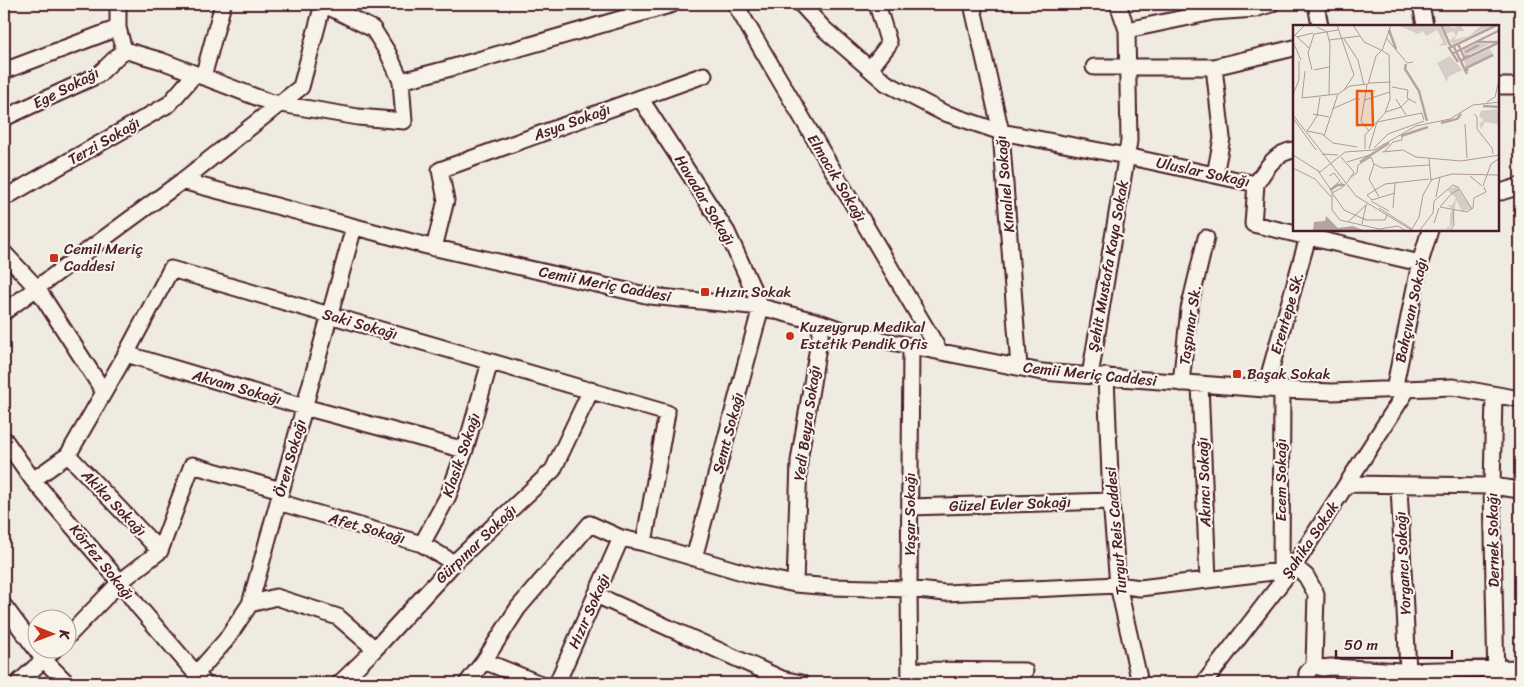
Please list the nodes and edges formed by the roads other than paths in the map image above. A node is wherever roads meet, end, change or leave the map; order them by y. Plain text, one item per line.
1 (118, 4) edge
2 (223, 4) edge
3 (323, 4) edge
4 (673, 4) edge
5 (735, 4) edge
6 (801, 4) edge
7 (877, 4) edge
8 (972, 4) edge
9 (1118, 4) edge
10 (1271, 4) edge
11 (1316, 4) edge
12 (1421, 4) edge
13 (1212, 8) edge
14 (1320, 25) edge
15 (1426, 25) edge
16 (118, 28) junction
17 (1127, 30) junction
18 (1293, 48) edge
19 (124, 50) junction
20 (1094, 67) dead end
21 (1214, 67) junction
22 (1128, 68) junction
23 (870, 69) junction
24 (4, 71) edge
25 (704, 75) dead end
26 (199, 76) junction
27 (400, 81) junction
28 (1499, 86) edge
29 (1520, 86) edge
30 (640, 98) junction
31 (280, 104) junction
32 (4, 118) edge
33 (1001, 132) junction
34 (1293, 150) edge
35 (1126, 156) junction
36 (1215, 175) junction
37 (182, 181) junction
38 (1256, 184) junction
39 (1520, 186) edge
40 (1499, 191) edge
41 (4, 198) edge
42 (354, 227) junction
43 (1430, 231) edge
44 (1308, 237) junction
45 (1206, 238) dead end
46 (434, 248) junction
47 (4, 253) edge
48 (1420, 263) junction
49 (37, 288) junction
50 (761, 307) junction
51 (4, 312) edge
52 (329, 316) junction
53 (822, 322) junction
54 (911, 346) junction
55 (940, 352) junction
56 (126, 354) junction
57 (490, 362) junction
58 (1019, 367) junction
59 (1090, 376) junction
60 (1106, 376) junction
61 (1182, 383) junction
62 (1200, 384) junction
63 (1265, 389) junction
64 (591, 390) junction
65 (1282, 390) junction
66 (1400, 390) junction
67 (104, 392) junction
68 (1494, 396) junction
69 (1520, 399) edge
70 (304, 406) junction
71 (4, 439) edge
72 (464, 450) junction
73 (68, 455) junction
74 (33, 480) junction
75 (1347, 484) junction
76 (1399, 486) junction
77 (1492, 486) junction
78 (1520, 490) edge
79 (279, 496) junction
80 (1110, 501) junction
81 (910, 507) junction
82 (621, 538) junction
83 (644, 543) junction
84 (422, 544) junction
85 (160, 551) junction
86 (694, 558) junction
87 (454, 563) junction
88 (1288, 568) junction
89 (1208, 580) junction
90 (120, 582) junction
91 (795, 584) junction
92 (1118, 585) junction
93 (909, 589) junction
94 (596, 595) junction
95 (250, 604) junction
96 (4, 606) edge
97 (78, 626) edge
98 (28, 632) edge
99 (374, 649) junction
100 (43, 660) edge
101 (53, 660) edge
102 (484, 660) junction
103 (1314, 665) junction
104 (1520, 668) edge
105 (1025, 671) dead end
106 (1403, 675) edge
107 (910, 676) edge
108 (1496, 676) edge
109 (200, 679) edge
110 (18, 683) edge
111 (67, 683) edge
112 (340, 683) edge
113 (467, 683) edge
114 (538, 683) edge
115 (557, 683) edge
116 (802, 683) edge
117 (1140, 683) edge
118 (1204, 683) edge
119 (1306, 683) edge

1 - 16 street
2 - 26 street
3 - 27 street
3 - 31 street
4 - 27 street
5 - 55 street, Elmacık Sokağı
6 - 23 street, Uluslar Sokağı
7 - 23 street
8 - 33 street, Kınalıel Sokağı
9 - 17 street, Şehit Mustafa Kaya Sokak
10 - 13 street
11 - 14 street
12 - 15 street
13 - 17 street
16 - 19 street
16 - 24 street
17 - 22 street, Şehit Mustafa Kaya Sokak
18 - 21 street
19 - 26 street
19 - 32 street, Ege Sokağı
20 - 22 street
21 - 22 street
21 - 36 street
22 - 35 street, Şehit Mustafa Kaya Sokak
23 - 33 street, Uluslar Sokağı
25 - 30 street, Asya Sokağı
26 - 31 street
26 - 41 street, Terzi Sokağı
27 - 31 street
28 - 29 street
30 - 46 street, Asya Sokağı
30 - 50 street, Havadar Sokağı
31 - 37 street
33 - 35 street, Uluslar Sokağı
33 - 58 street, Kınalıel Sokağı
34 - 38 street, Uluslar Sokağı
35 - 36 street, Uluslar Sokağı
35 - 59 street, Şehit Mustafa Kaya Sokak
36 - 38 street, Uluslar Sokağı
37 - 42 street, Cemii Meriç Caddesi
37 - 49 street
38 - 44 street
39 - 40 street
42 - 46 street, Cemii Meriç Caddesi
42 - 52 street, Ören Sokağı
43 - 48 street, Bahçıvan Sokağı
44 - 48 street
44 - 63 street, Erentepe Sk.
45 - 61 street, Taşpınar Sk.
46 - 50 street, Cemii Meriç Caddesi
47 - 49 street
48 - 66 street, Bahçıvan Sokağı
49 - 51 street
49 - 67 street
50 - 53 street, Cemii Meriç Caddesi
50 - 86 street, Semt Sokağı
52 - 56 street, Saki Sokağı
52 - 57 street, Saki Sokağı
52 - 70 street, Ören Sokağı
53 - 54 street, Cemii Meriç Caddesi
53 - 91 street, Yedi Beyza Sokağı
54 - 55 street, Cemii Meriç Caddesi
54 - 81 street, Yaşar Sokağı
55 - 58 street, Cemii Meriç Caddesi
56 - 67 street, Saki Sokağı
56 - 70 street, Akvam Sokağı
57 - 64 street, Saki Sokağı
57 - 72 street, Klasik Sokağı
58 - 59 street, Cemii Meriç Caddesi
59 - 60 street, Cemii Meriç Caddesi
60 - 61 street, Cemii Meriç Caddesi
60 - 80 street, Turgut Reis Caddesi
61 - 62 street, Cemii Meriç Caddesi
62 - 63 street, Cemii Meriç Caddesi
62 - 89 street, Akıncı Sokağı
63 - 65 street, Cemii Meriç Caddesi
64 - 83 street, Saki Sokağı
64 - 87 street, Gürpınar Sokağı
65 - 66 street, Cemii Meriç Caddesi
65 - 88 street, Ecem Sokağı
66 - 68 street, Cemii Meriç Caddesi
66 - 75 street, Şahika Sokak
67 - 73 street, Saki Sokağı
68 - 69 street, Cemii Meriç Caddesi
68 - 77 street, Dernek Sokağı
70 - 72 street, Akvam Sokağı
70 - 79 street, Ören Sokağı
71 - 74 street, Körfez Sokağı
72 - 84 street, Klasik Sokağı
73 - 74 street, Saki Sokağı
73 - 85 street, Akika Sokağı
74 - 90 street, Körfez Sokağı
75 - 76 street
75 - 88 street, Şahika Sokak
76 - 77 street
76 - 106 street, Yorgancı Sokağı
77 - 78 street
77 - 108 street, Dernek Sokağı
79 - 84 street, Afet Sokağı
79 - 85 street, Afet Sokağı
79 - 95 street, Ören Sokağı
80 - 81 street, Güzel Evler Sokağı
80 - 92 street, Turgut Reis Caddesi
81 - 93 street, Yaşar Sokağı
82 - 83 street
82 - 94 street, Hızır Sokağı
82 - 102 street
83 - 86 street
84 - 87 street, Afet Sokağı
85 - 90 street
86 - 91 street
87 - 99 street, Gürpınar Sokağı
88 - 89 street
88 - 103 street
88 - 118 street, Şahika Sokak
89 - 92 street
90 - 97 street
90 - 109 street, Körfez Sokağı
91 - 93 street
92 - 93 street
92 - 117 street, Turgut Reis Caddesi
93 - 107 street, Yaşar Sokağı
94 - 115 street, Hızır Sokağı
94 - 116 street
95 - 99 street
95 - 109 street, Ören Sokağı
96 - 98 street
99 - 112 street, Gürpınar Sokağı
100 - 110 street
101 - 111 street
102 - 113 street
102 - 114 street
103 - 106 street
103 - 119 street
104 - 108 street
105 - 107 street
106 - 108 street

